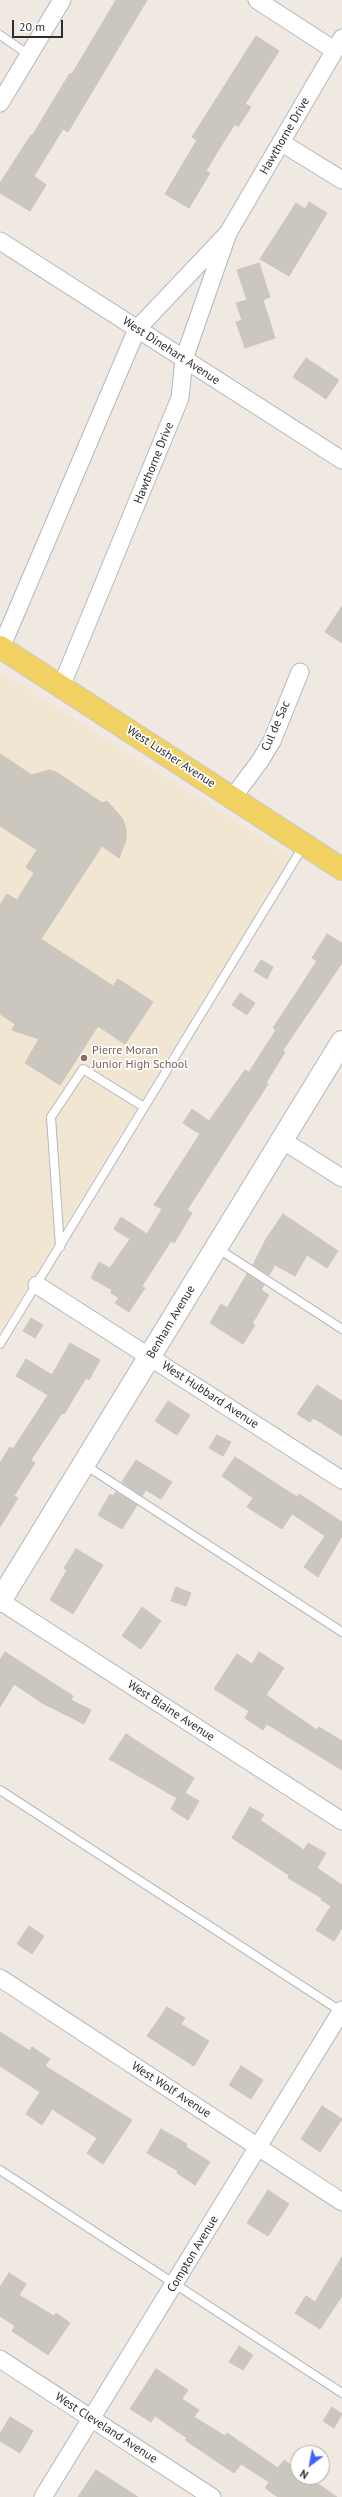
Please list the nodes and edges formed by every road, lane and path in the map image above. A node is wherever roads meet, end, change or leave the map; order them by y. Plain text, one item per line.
1 (62, 0) edge
2 (257, 0) edge
3 (0, 36) edge
4 (338, 44) edge
5 (29, 55) junction
6 (0, 103) edge
7 (282, 143) junction
8 (342, 180) edge
9 (228, 233) junction
10 (0, 241) edge
11 (137, 329) junction
12 (184, 359) junction
13 (342, 460) edge
14 (1, 647) edge
15 (300, 672) dead end
16 (61, 687) junction
17 (233, 797) junction
18 (305, 844) junction
19 (342, 869) edge
20 (342, 1042) edge
21 (144, 1107) junction
22 (282, 1140) junction
23 (342, 1178) edge
24 (60, 1247) junction
25 (216, 1248) junction
26 (37, 1284) junction
27 (342, 1329) edge
28 (0, 1344) edge
29 (150, 1356) junction
30 (84, 1464) junction
31 (342, 1480) edge
32 (0, 1601) edge
33 (342, 1632) edge
34 (0, 1790) edge
35 (342, 1820) edge
36 (0, 1978) edge
37 (342, 2011) edge
38 (258, 2147) junction
39 (0, 2170) edge
40 (342, 2202) edge
41 (175, 2284) junction
42 (0, 2359) edge
43 (342, 2393) edge
44 (92, 2420) junction
45 (43, 2497) edge
46 (212, 2497) edge

1 - 5 street
2 - 4 street
3 - 5 lane
4 - 7 street, Hawthorne Drive
5 - 6 street
7 - 8 street
7 - 9 street, Hawthorne Drive
9 - 11 street, Hawthorne Drive
9 - 12 street, Hawthorne Drive
10 - 11 street, West Dinehart Avenue
11 - 12 street, West Dinehart Avenue
11 - 14 street, Hawthorne Drive
12 - 13 street, West Dinehart Avenue
12 - 16 street, Hawthorne Drive
14 - 16 main road, West Lusher Avenue
15 - 17 street, Cul de Sac
16 - 17 main road, West Lusher Avenue
17 - 18 main road, West Lusher Avenue
18 - 19 main road, West Lusher Avenue
18 - 21 lane
20 - 22 main road, Benham Avenue
21 - 24 lane
21 - 24 lane
22 - 23 street
22 - 25 main road, Benham Avenue
24 - 26 lane
25 - 27 lane
25 - 29 main road, Benham Avenue
26 - 28 lane
26 - 29 street, West Hubbard Avenue
29 - 30 main road, Benham Avenue
29 - 31 street, West Hubbard Avenue
30 - 32 main road, Benham Avenue
30 - 33 lane
32 - 35 street, West Blaine Avenue
34 - 37 lane
36 - 38 street, West Wolf Avenue
37 - 38 street, Compton Avenue
38 - 40 street, West Wolf Avenue
38 - 41 street, Compton Avenue
39 - 41 lane
41 - 43 lane
41 - 44 street, Compton Avenue
42 - 44 street, West Cleveland Avenue
44 - 45 street, Compton Avenue
44 - 46 street, West Cleveland Avenue

